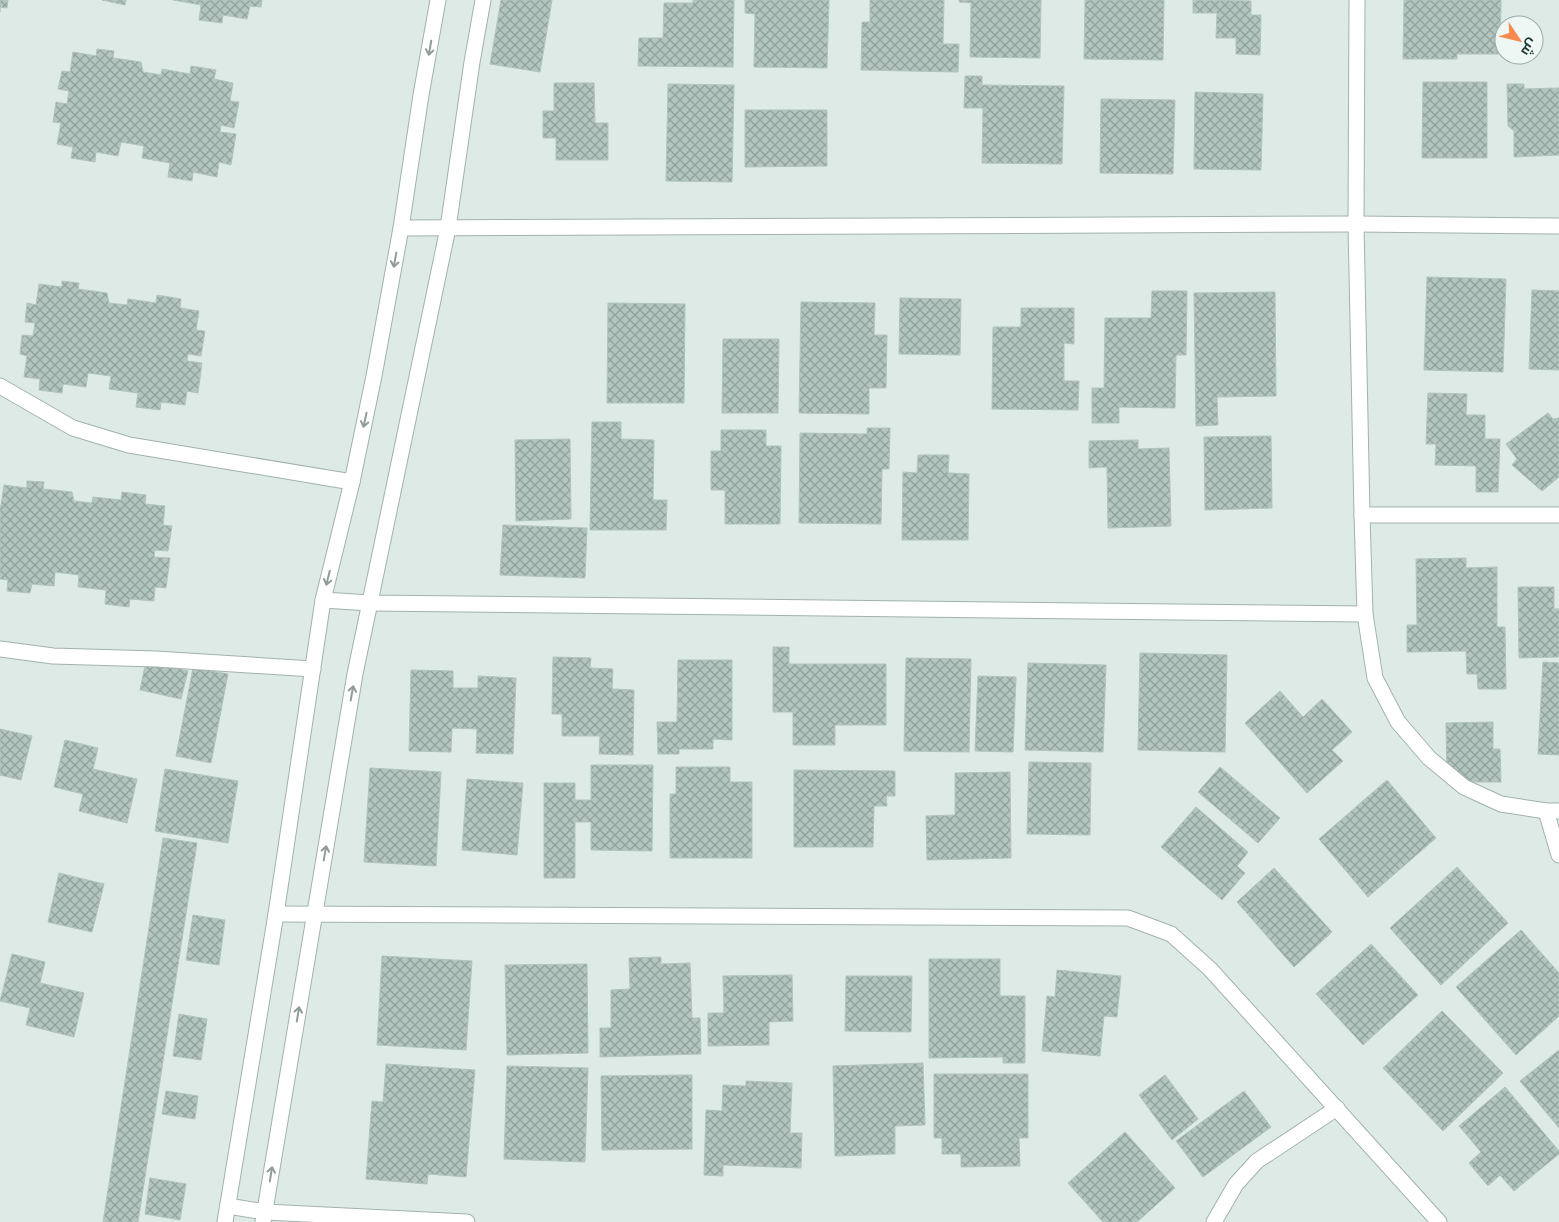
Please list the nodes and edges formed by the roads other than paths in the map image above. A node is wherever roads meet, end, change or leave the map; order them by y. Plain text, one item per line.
1 (438, 0) edge
2 (483, 0) edge
3 (1357, 0) edge
4 (1356, 224) junction
5 (1559, 226) edge
6 (401, 228) junction
7 (448, 228) junction
8 (0, 386) edge
9 (352, 482) junction
10 (1559, 515) edge
11 (1362, 516) junction
12 (323, 600) junction
13 (370, 603) junction
14 (1365, 614) junction
15 (0, 649) edge
16 (313, 669) junction
17 (1552, 811) edge
18 (1559, 855) edge
19 (276, 914) junction
20 (314, 914) junction
21 (1337, 1108) junction
22 (228, 1206) junction
23 (264, 1217) edge
24 (225, 1222) edge
25 (467, 1222) edge
26 (1214, 1222) edge
27 (1439, 1222) edge

1 -> 6 street
2 - 7 street
3 - 4 street
4 - 5 street
4 - 7 street
4 - 11 street
6 - 7 street
6 -> 9 street
7 - 13 street
8 - 9 street
9 -> 12 street
10 - 11 street
11 - 14 street
12 - 13 street
12 - 16 street
13 - 14 street
20 -> 13 street
14 - 17 street
15 - 16 street
16 - 19 street
17 - 18 street
19 - 20 street
19 - 22 street
20 - 21 street
23 -> 20 street
21 - 26 street
21 - 27 street
22 - 23 street
22 - 24 street
23 - 25 street

